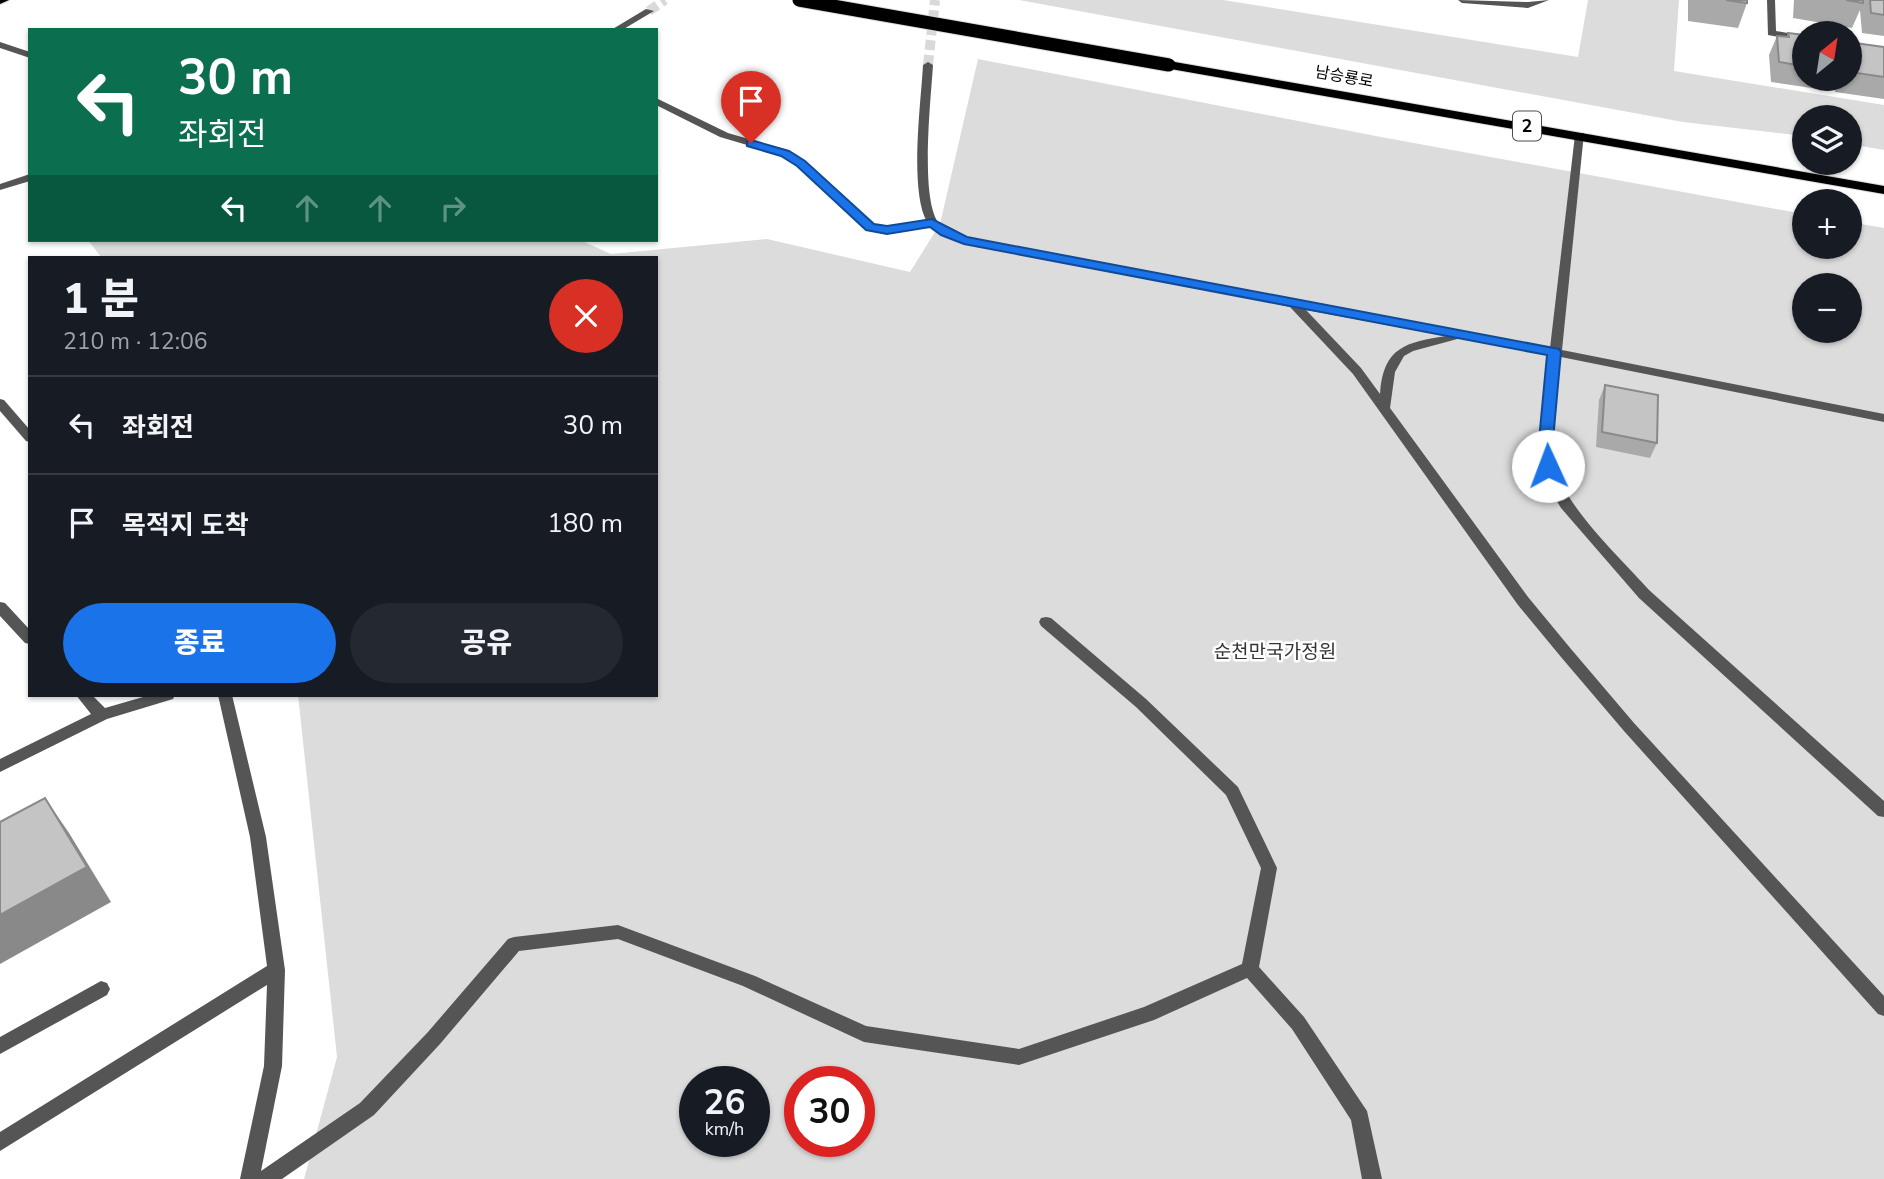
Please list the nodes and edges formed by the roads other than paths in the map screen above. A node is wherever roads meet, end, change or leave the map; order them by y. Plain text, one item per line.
1 (799, 0) edge
2 (1462, 0) edge
3 (1545, 0) edge
4 (1771, 0) edge
5 (649, 11) tunnel mouth
6 (619, 28) edge
7 (1792, 37) edge
8 (0, 45) edge
9 (1862, 48) edge
10 (1884, 51) edge
11 (28, 54) edge
12 (928, 65) tunnel mouth
13 (658, 102) edge
14 (1580, 135) junction
15 (28, 178) edge
16 (0, 187) edge
17 (1884, 190) edge
18 (932, 222) junction
19 (1294, 304) junction
20 (1466, 337) junction
21 (1554, 352) junction
22 (0, 403) edge
23 (1385, 407) junction
24 (1884, 418) edge
25 (28, 436) edge
26 (0, 607) edge
27 (1046, 622) dead end
28 (28, 637) edge
29 (85, 697) edge
30 (161, 697) edge
31 (225, 697) edge
32 (102, 715) junction
33 (0, 766) edge
34 (1884, 811) edge
35 (276, 970) junction
36 (1250, 970) junction
37 (101, 989) dead end
38 (1884, 1008) edge
39 (0, 1046) edge
40 (0, 1142) edge
41 (250, 1179) edge
42 (266, 1179) edge
43 (1372, 1179) edge

1 - 14 main road, 남승룡로 / 2, bridge
2 - 3 street
4 - 7 street
5 - 6 street
8 - 11 street
9 - 10 street
12 - 18 street
13 - 18 street
14 - 17 main road, 남승룡로 / 2
14 - 21 street
15 - 16 street
18 - 19 street
19 - 20 street
19 - 23 street
20 - 21 street
20 - 23 street
21 - 24 street
21 - 34 street
22 - 25 street
23 - 38 street
26 - 28 street
27 - 36 street
29 - 32 street
30 - 32 street
31 - 35 street
32 - 33 street
35 - 40 street
35 - 41 street
36 - 42 street
36 - 43 street
37 - 39 street

